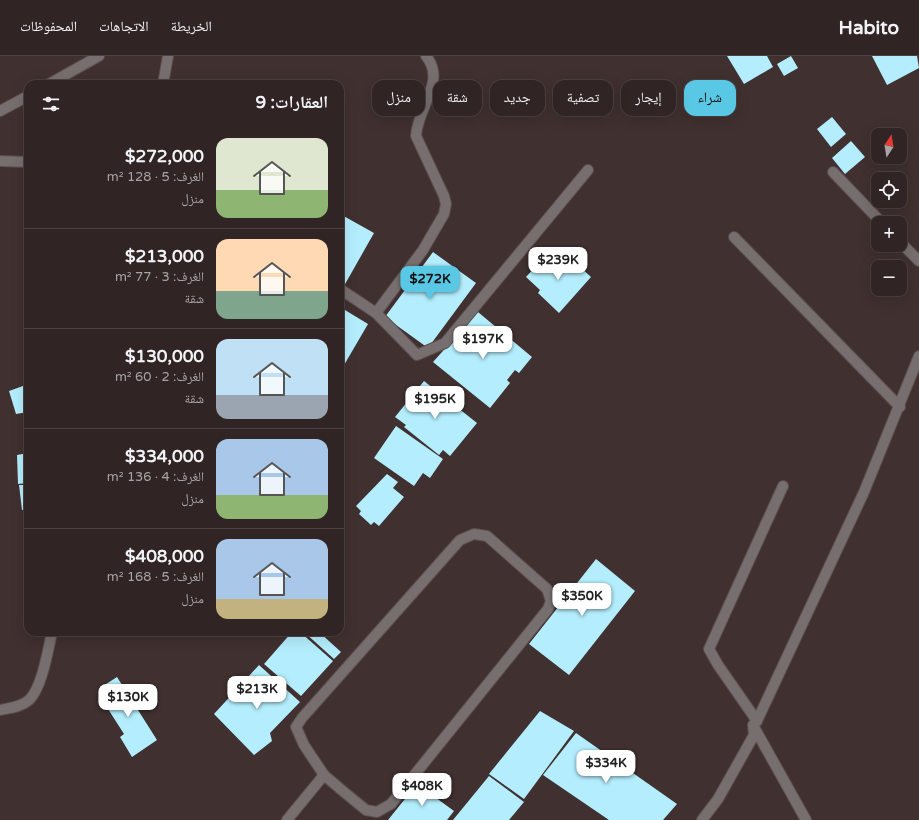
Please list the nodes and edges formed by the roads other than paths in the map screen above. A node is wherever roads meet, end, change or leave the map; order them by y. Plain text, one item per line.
1 (99, 56) edge
2 (168, 56) edge
3 (426, 56) edge
4 (56, 80) edge
5 (164, 80) edge
6 (24, 98) edge
7 (0, 111) edge
8 (0, 161) edge
9 (24, 162) edge
10 (588, 170) dead end
11 (833, 172) dead end
12 (875, 216) edge
13 (734, 237) dead end
14 (907, 249) edge
15 (919, 262) edge
16 (344, 292) edge
17 (376, 313) junction
18 (919, 356) edge
19 (900, 407) junction
20 (783, 486) dead end
21 (51, 636) edge
22 (0, 710) edge
23 (755, 723) junction
24 (324, 775) junction
25 (287, 820) edge
26 (702, 820) edge
27 (806, 820) edge

1 - 4 street
2 - 5 street
3 - 17 street
6 - 7 street
8 - 9 street
10 - 17 street
11 - 12 street
13 - 19 street
14 - 15 street
16 - 17 street
18 - 19 street
19 - 23 street
20 - 23 street
21 - 22 street
23 - 26 street
23 - 27 street
24 - 24 street
24 - 25 street

